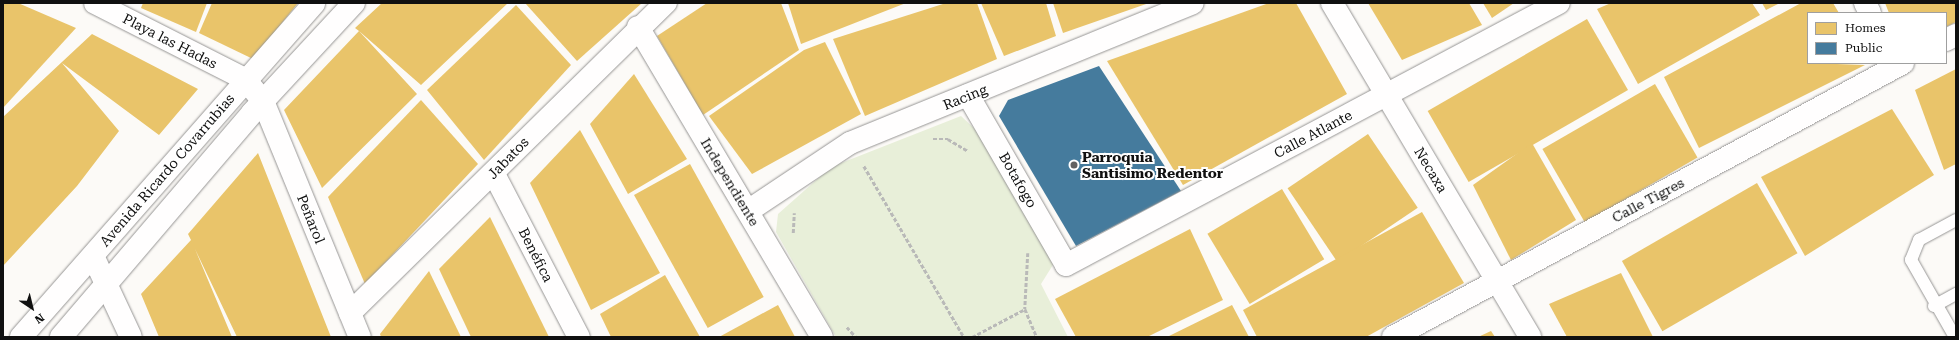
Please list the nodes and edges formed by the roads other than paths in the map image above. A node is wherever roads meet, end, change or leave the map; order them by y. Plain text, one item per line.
1 (95, 3) edge
2 (314, 3) edge
3 (354, 3) edge
4 (666, 3) edge
5 (1193, 3) edge
6 (1332, 3) edge
7 (1559, 3) edge
8 (1865, 3) edge
9 (1870, 12) edge
10 (638, 27) junction
11 (1956, 35) edge
12 (1947, 40) edge
13 (1900, 64) edge
14 (245, 79) junction
15 (968, 95) junction
16 (1386, 95) junction
17 (263, 101) junction
18 (494, 174) junction
19 (748, 211) junction
20 (1956, 220) edge
21 (93, 256) junction
22 (1066, 265) joint
23 (1497, 281) junction
24 (107, 282) junction
25 (1956, 294) edge
26 (1934, 306) junction
27 (350, 313) junction
28 (20, 337) edge
29 (62, 337) edge
30 (132, 337) edge
31 (360, 337) edge
32 (579, 337) edge
33 (822, 337) edge
34 (1393, 337) edge
35 (1530, 337) edge
36 (1955, 337) edge

1 - 14 street, Playa las Hadas
2 - 14 street, Avenida Ricardo Covarrubias
3 - 17 street, Avenida Ricardo Covarrubias
4 - 10 street, Jabatos
5 - 15 street, Racing
6 - 16 street, Necaxa
7 - 16 street, Calle Atlante
8 - 9 street
10 - 18 street, Jabatos
10 - 19 street, Independiente
11 - 12 street
13 - 23 street, Calle Tigres
14 - 17 street
14 - 21 street, Avenida Ricardo Covarrubias
15 - 19 street, Racing
15 - 22 street, Botafogo
16 - 22 street, Calle Atlante
16 - 23 street, Necaxa
17 - 24 street, Avenida Ricardo Covarrubias
17 - 27 street, Peñarol
18 - 27 street, Jabatos
18 - 32 street, Benéfica
19 - 33 street, Independiente
20 - 26 lane
21 - 24 street
21 - 28 street, Avenida Ricardo Covarrubias
23 - 34 street, Calle Tigres
23 - 35 street, Necaxa
24 - 29 street, Avenida Ricardo Covarrubias
24 - 30 street
25 - 26 lane
26 - 36 lane
27 - 31 street, Peñarol

